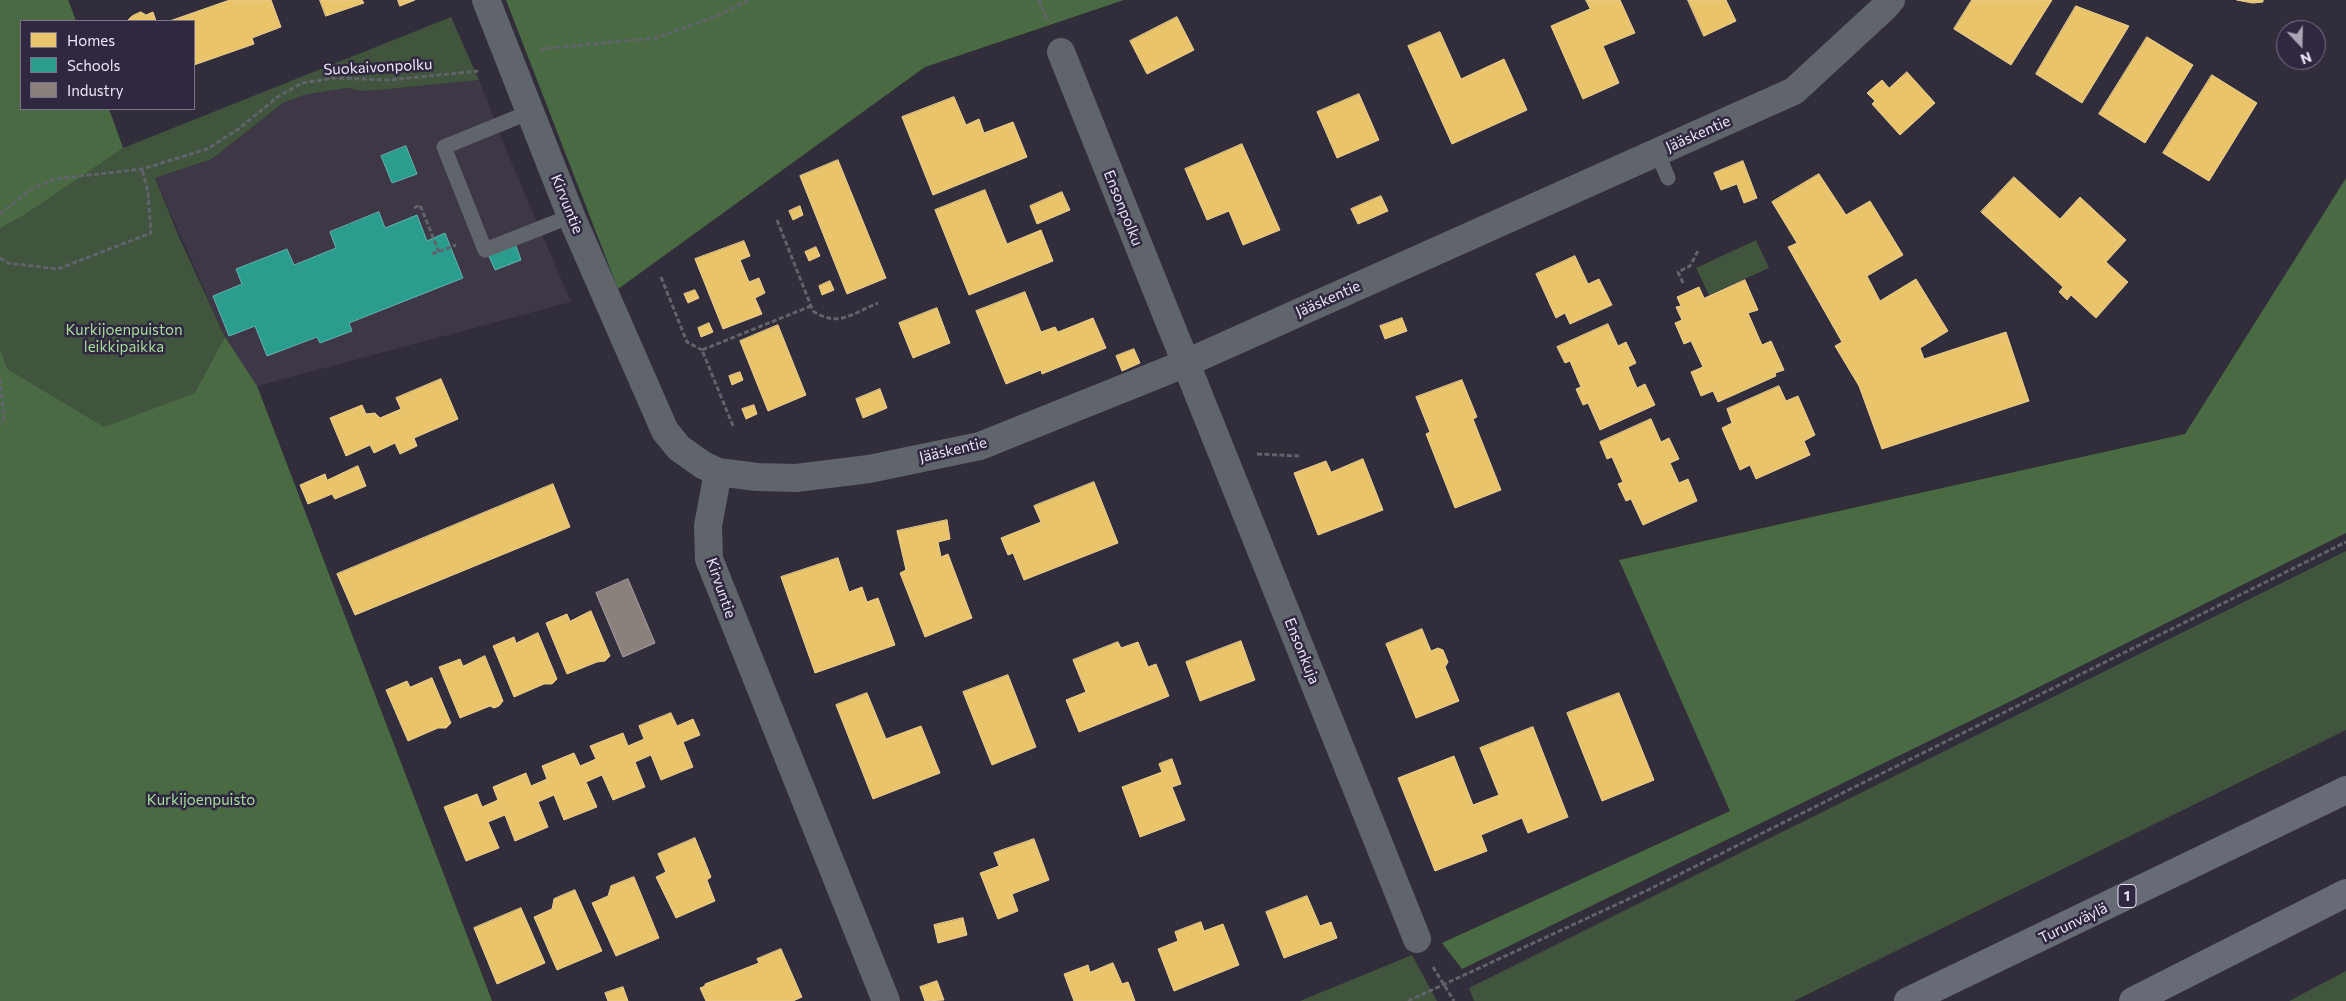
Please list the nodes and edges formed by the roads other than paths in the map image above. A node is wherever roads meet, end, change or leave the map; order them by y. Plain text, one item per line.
1 (486, 0) edge
2 (1890, 0) edge
3 (1061, 52) dead end
4 (530, 112) junction
5 (1657, 152) junction
6 (1668, 178) dead end
7 (571, 216) junction
8 (1184, 364) junction
9 (718, 472) junction
10 (2346, 790) edge
11 (2346, 893) edge
12 (1417, 939) dead end
13 (886, 1001) edge
14 (1908, 1001) edge
15 (2133, 1001) edge

1 - 4 street, Kirvuntie
2 - 5 street, Jääskentie
3 - 8 street, Ensonpolku
4 - 7 street, Kirvuntie
4 - 7 lane
5 - 6 lane
5 - 8 street, Jääskentie
7 - 9 street, Kirvuntie
8 - 9 street, Jääskentie
8 - 12 street, Ensonkuja
9 - 13 street, Kirvuntie
10 - 14 highway, Turunväylä / 1
11 - 15 highway

